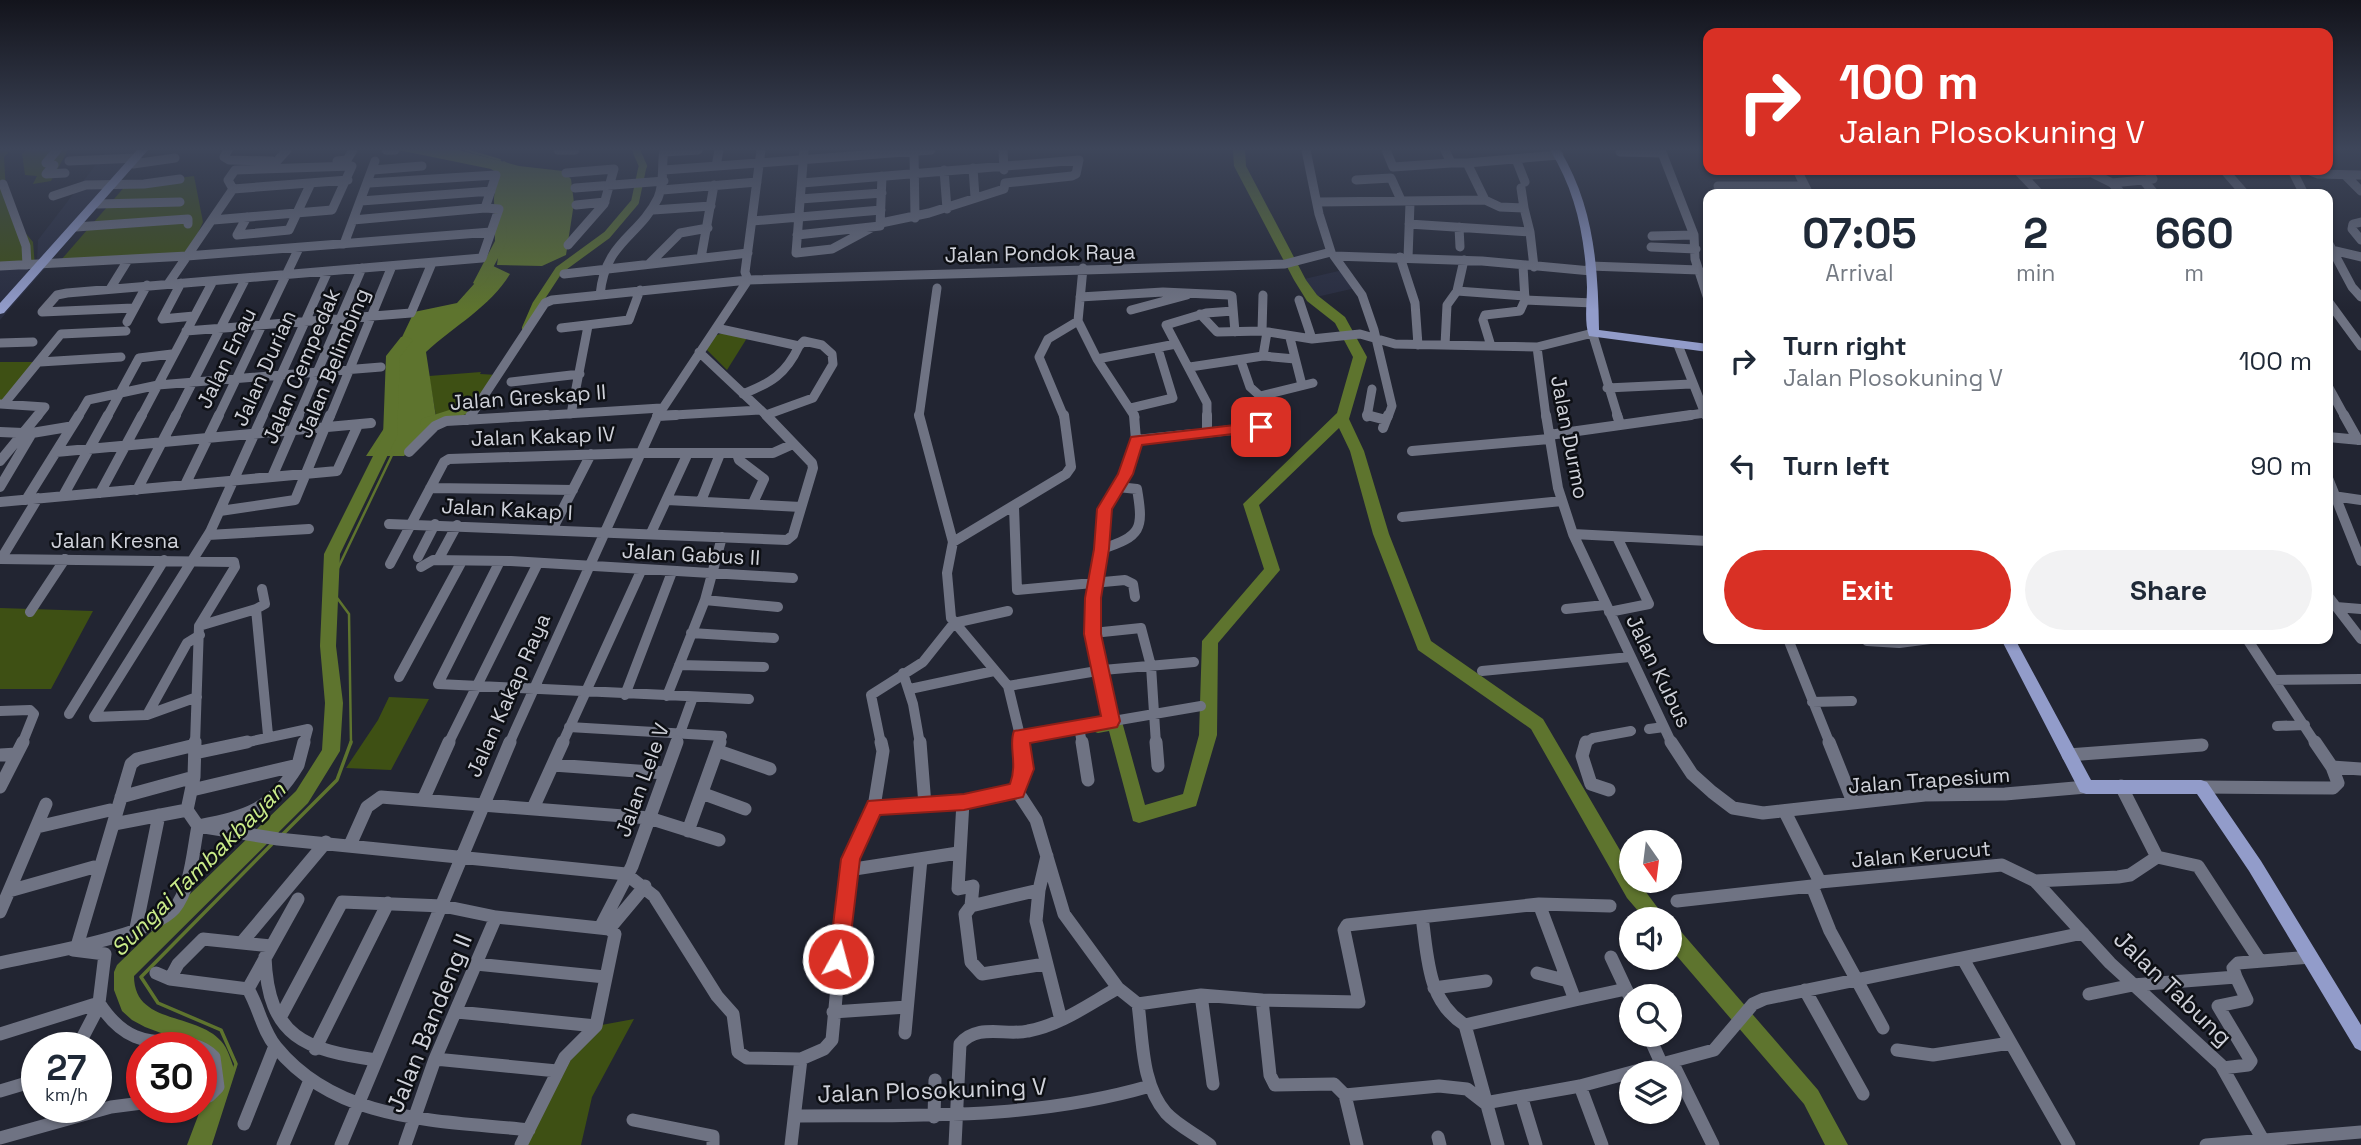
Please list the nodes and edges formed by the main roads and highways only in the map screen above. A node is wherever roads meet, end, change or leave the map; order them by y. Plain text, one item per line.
1 (98, 203) edge
2 (1580, 203) edge
3 (0, 310) edge
4 (1703, 348) edge
5 (2011, 644) edge
6 (2361, 1042) edge

1 - 3 main road
2 - 4 main road
5 - 6 main road

